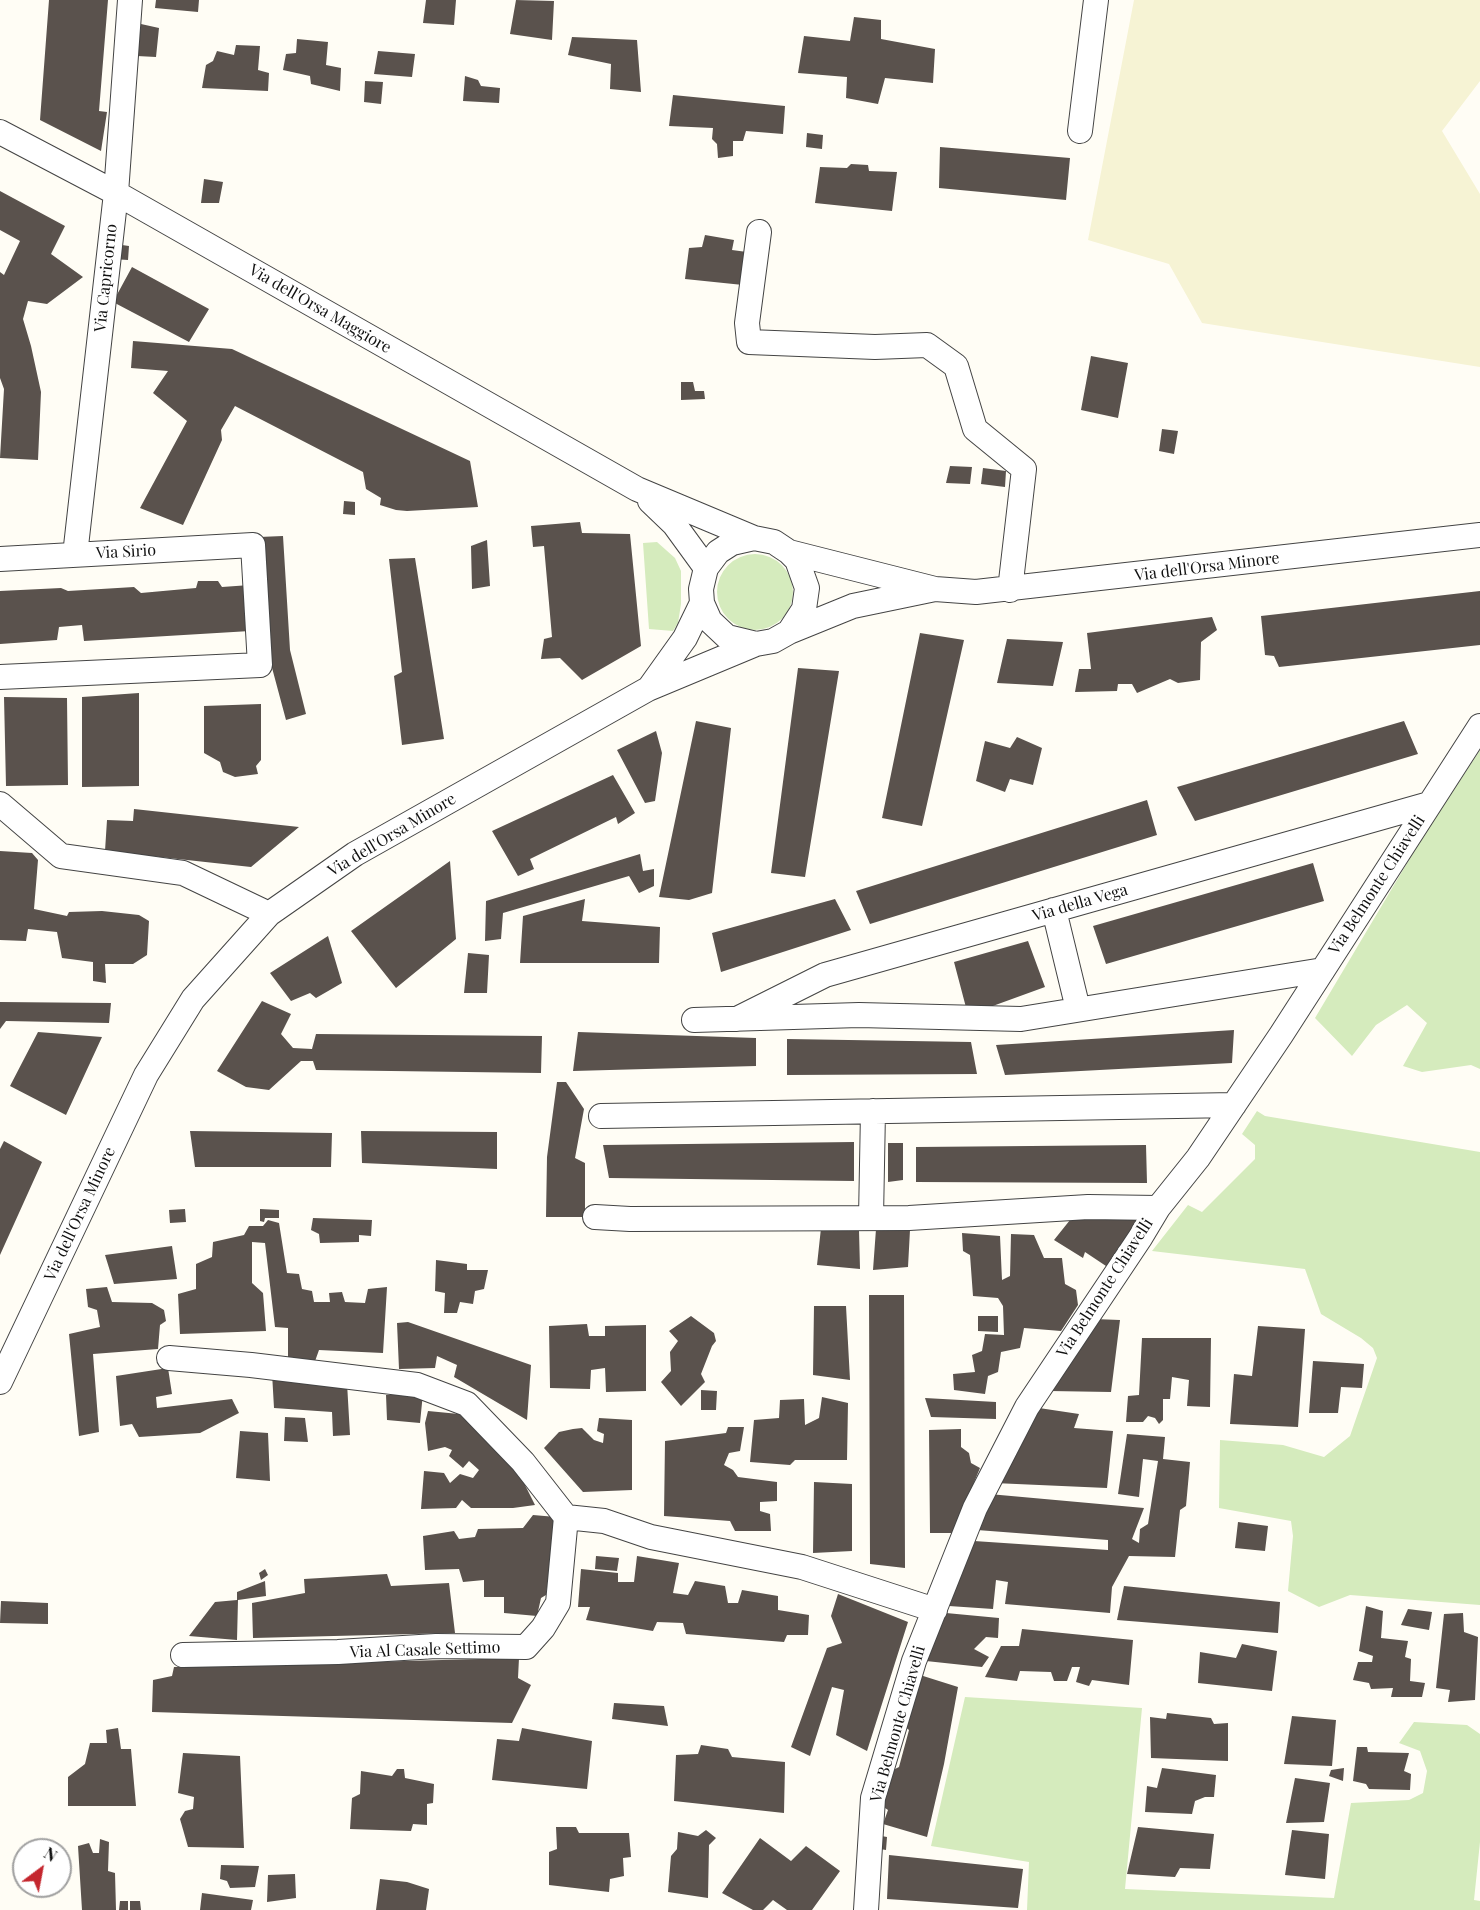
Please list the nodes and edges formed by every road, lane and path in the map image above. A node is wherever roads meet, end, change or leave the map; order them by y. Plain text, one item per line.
1 (130, 0) edge
2 (1096, 0) edge
3 (0, 132) edge
4 (1080, 132) dead end
5 (116, 193) junction
6 (759, 232) dead end
7 (637, 489) junction
8 (1480, 535) edge
9 (754, 538) junction
10 (789, 552) junction
11 (75, 555) junction
12 (0, 559) edge
13 (706, 568) junction
14 (934, 589) junction
15 (1010, 590) junction
16 (702, 603) junction
17 (789, 632) junction
18 (756, 645) junction
19 (0, 677) edge
20 (648, 689) junction
21 (1480, 726) edge
22 (0, 804) edge
23 (1430, 804) junction
24 (1054, 910) junction
25 (269, 914) junction
26 (1323, 970) junction
27 (1078, 1010) junction
28 (737, 1019) junction
29 (694, 1020) dead end
30 (1234, 1105) junction
31 (873, 1111) junction
32 (601, 1116) dead end
33 (1158, 1208) junction
34 (595, 1217) dead end
35 (871, 1218) junction
36 (169, 1358) dead end
37 (0, 1382) edge
38 (566, 1517) junction
39 (935, 1610) junction
40 (183, 1654) dead end
41 (866, 1910) edge

1 - 5 street, Via Capricorno
2 - 4 street
3 - 5 street, Via dell'Orsa Maggiore
5 - 7 street, Via dell'Orsa Maggiore
5 - 11 street, Via Capricorno
6 - 15 street
7 - 9 street
7 - 13 street
8 - 15 street, Via dell'Orsa Minore
9 - 10 street
9 - 13 street
10 - 14 street
10 - 17 street
11 - 12 street, Via Sirio
11 - 19 street, Via Sirio
13 - 16 street
14 - 15 street, Via dell'Orsa Minore
14 - 17 street
16 - 18 street
16 - 20 street
17 - 18 street
18 - 20 street, Via dell'Orsa Minore
20 - 25 street, Via dell'Orsa Minore
21 - 23 street, Via Belmonte Chiavelli
22 - 25 street
23 - 24 street, Via della Vega
23 - 26 street, Via Belmonte Chiavelli
24 - 27 street
24 - 28 street, Via della Vega
25 - 37 street, Via dell'Orsa Minore
26 - 27 street
26 - 30 street, Via Belmonte Chiavelli
27 - 28 street
28 - 29 street
30 - 31 street
30 - 33 street, Via Belmonte Chiavelli
31 - 32 street
31 - 35 street
33 - 35 street
33 - 39 street, Via Belmonte Chiavelli
34 - 35 street
36 - 38 street
38 - 39 street
38 - 40 street, Via Al Casale Settimo
39 - 41 street, Via Belmonte Chiavelli

